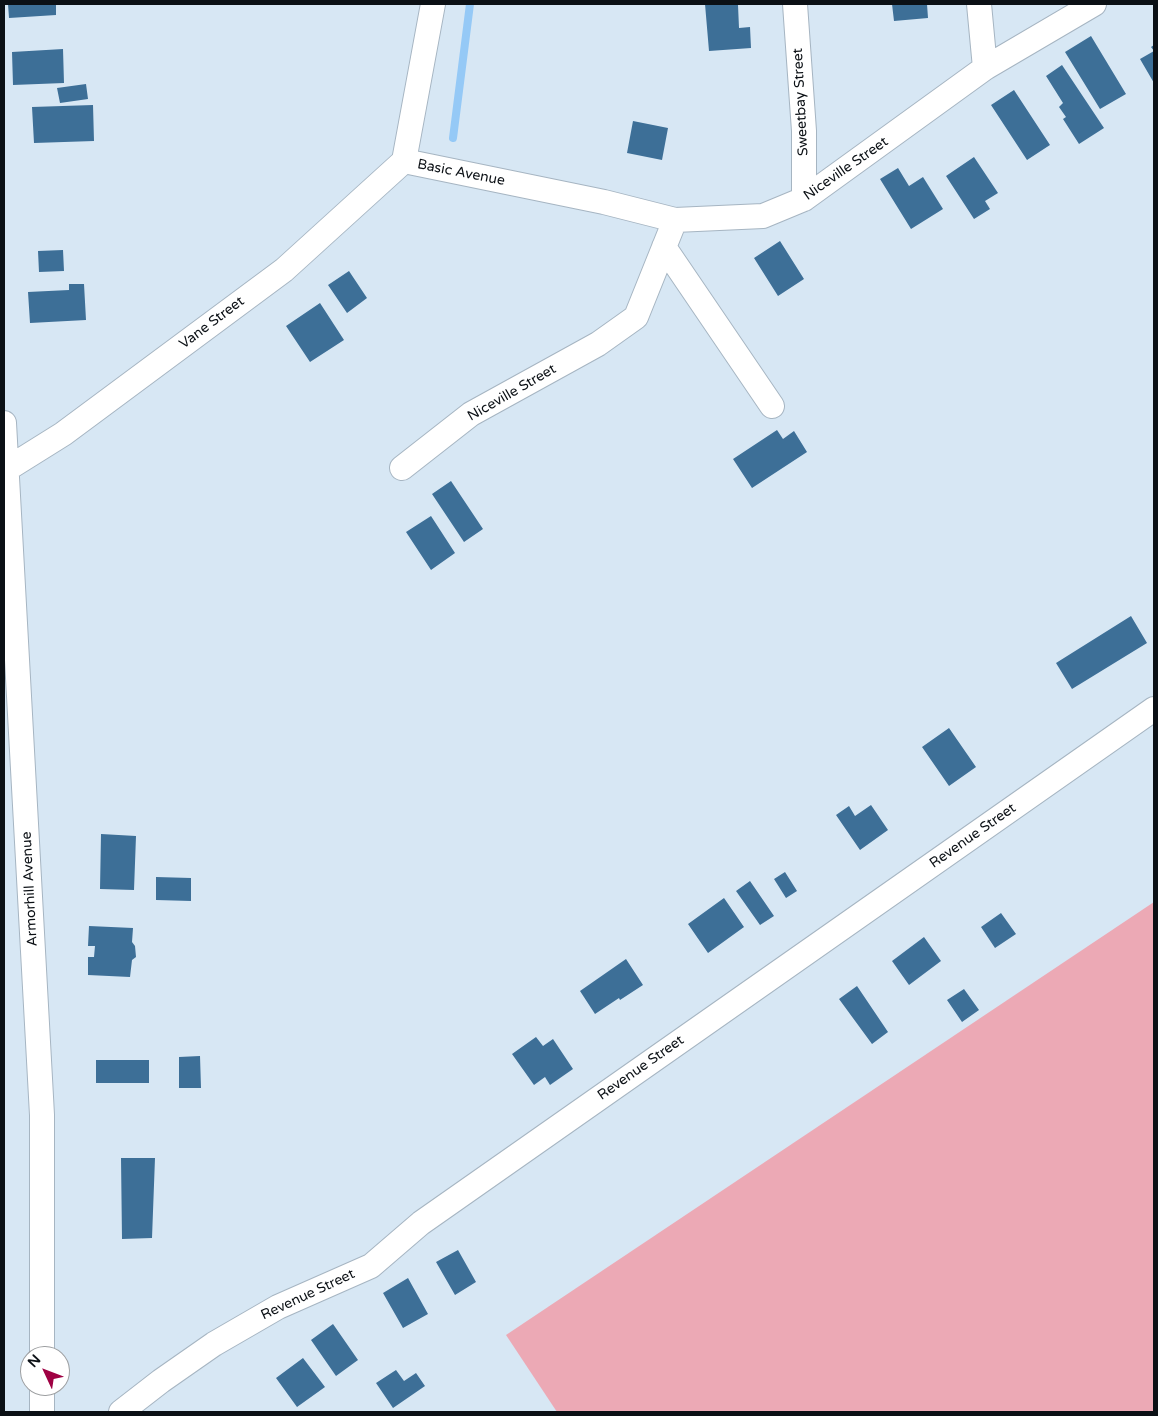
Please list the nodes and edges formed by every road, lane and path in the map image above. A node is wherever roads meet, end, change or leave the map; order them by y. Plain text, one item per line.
1 (433, 4) edge
2 (795, 4) edge
3 (979, 4) edge
4 (1094, 4) edge
5 (985, 68) junction
6 (404, 161) junction
7 (804, 199) junction
8 (674, 220) junction
9 (664, 247) junction
10 (772, 406) dead end
11 (4, 423) edge
12 (402, 468) dead end
13 (7, 469) junction
14 (9, 594) edge
15 (1154, 709) edge
16 (42, 1346) edge
17 (42, 1396) edge
18 (42, 1412) edge
19 (121, 1412) edge

1 - 6 street, Basic Avenue
2 - 7 street, Sweetbay Street
3 - 5 street
4 - 5 street, Niceville Street
5 - 7 street, Niceville Street
6 - 8 street, Basic Avenue
6 - 13 street, Vane Street
7 - 8 street, Niceville Street
8 - 9 street, Niceville Street
9 - 10 street
9 - 12 street, Niceville Street
11 - 13 street, Armorhill Avenue
13 - 14 street, Armorhill Avenue
14 - 16 street, Armorhill Avenue
15 - 19 street, Revenue Street
17 - 18 street

